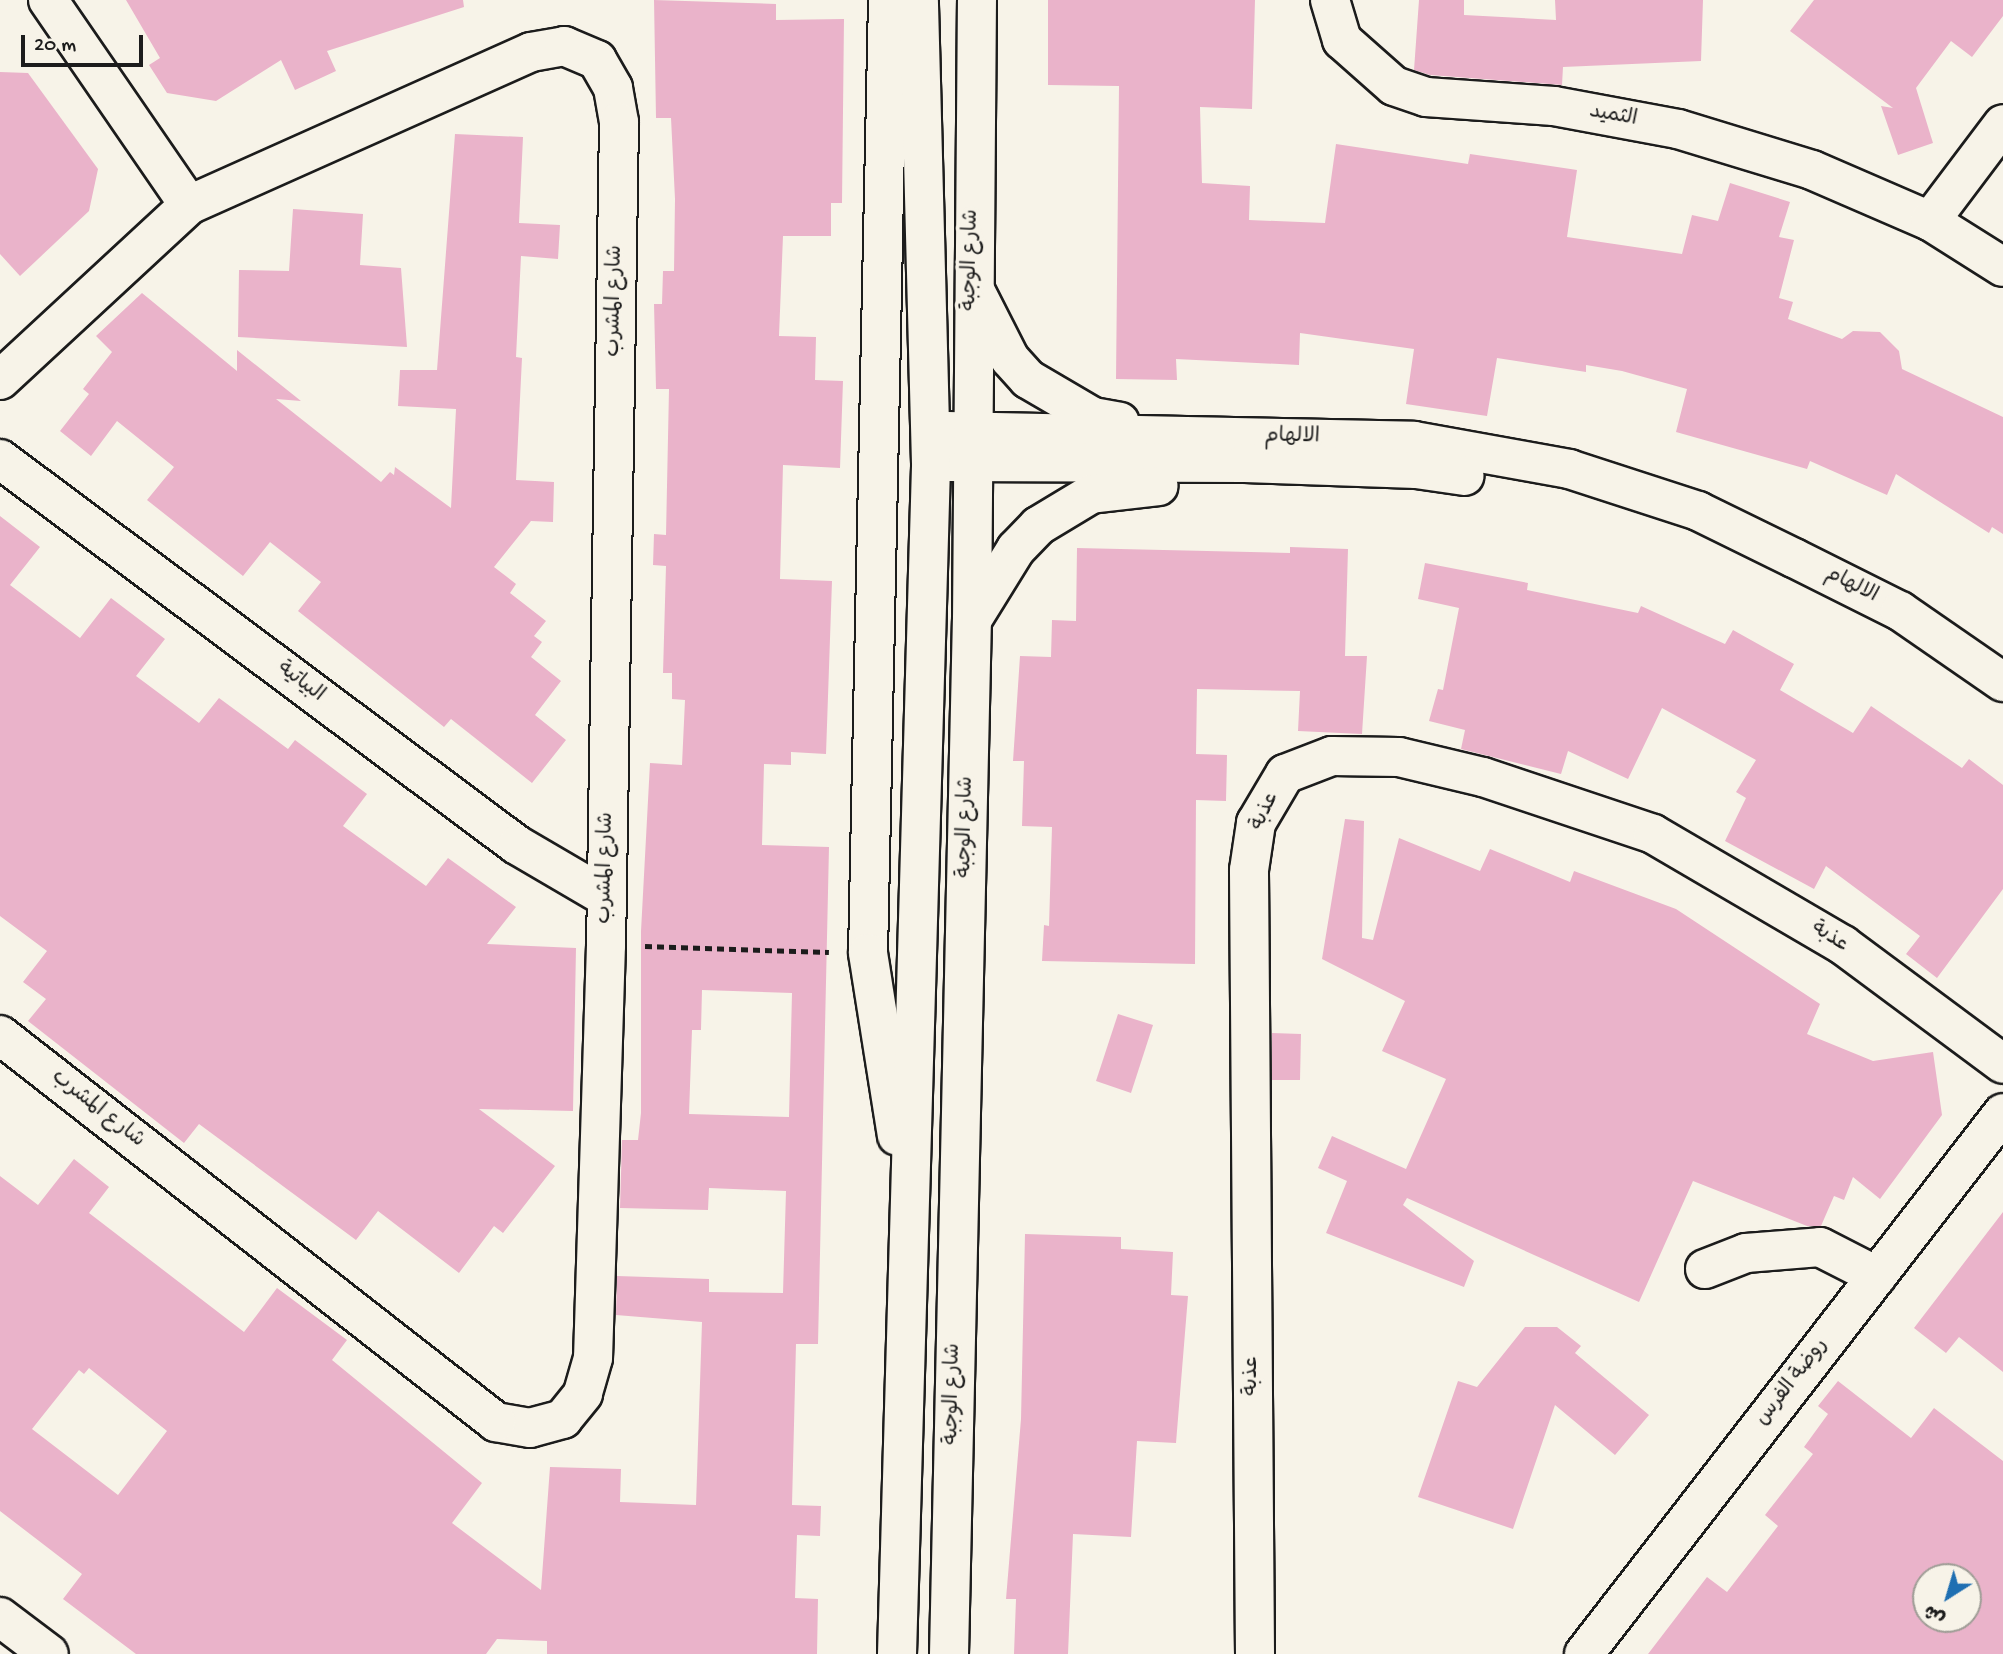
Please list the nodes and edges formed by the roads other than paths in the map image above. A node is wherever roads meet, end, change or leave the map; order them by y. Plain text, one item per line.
1 (48, 0) edge
2 (888, 0) edge
3 (919, 0) edge
4 (977, 0) edge
5 (1330, 0) edge
6 (2003, 124) edge
7 (189, 205) junction
8 (1930, 221) junction
9 (2003, 267) edge
10 (971, 283) junction
11 (0, 380) edge
12 (930, 447) junction
13 (972, 447) junction
14 (1415, 455) junction
15 (0, 459) edge
16 (972, 620) junction
17 (2003, 682) edge
18 (606, 897) junction
19 (0, 1035) edge
20 (2003, 1064) edge
21 (2003, 1112) edge
22 (910, 1203) junction
23 (1705, 1269) dead end
24 (1877, 1276) junction
25 (0, 1617) edge
26 (49, 1654) edge
27 (897, 1654) edge
28 (949, 1654) edge
29 (1255, 1654) edge
30 (1584, 1654) edge

1 - 7 street
2 - 22 street
3 - 12 street
4 - 10 street, شارع الوجبة
5 - 8 street, الثميد
6 - 8 street
7 - 11 street, شارع المشرب
7 - 18 street, شارع المشرب
8 - 9 street, الثميد
10 - 13 street, شارع الوجبة
10 - 14 street
12 - 13 street, الالهام
12 - 22 street
13 - 14 street, الالهام
13 - 16 street, شارع الوجبة
14 - 16 street
14 - 17 street, الالهام
15 - 18 street, البياتية
16 - 28 street, شارع الوجبة
18 - 19 street, شارع المشرب
20 - 29 street, عذبة
21 - 24 street, روضة الفرس
22 - 27 street
23 - 24 street
24 - 30 street, روضة الفرس
25 - 26 street

